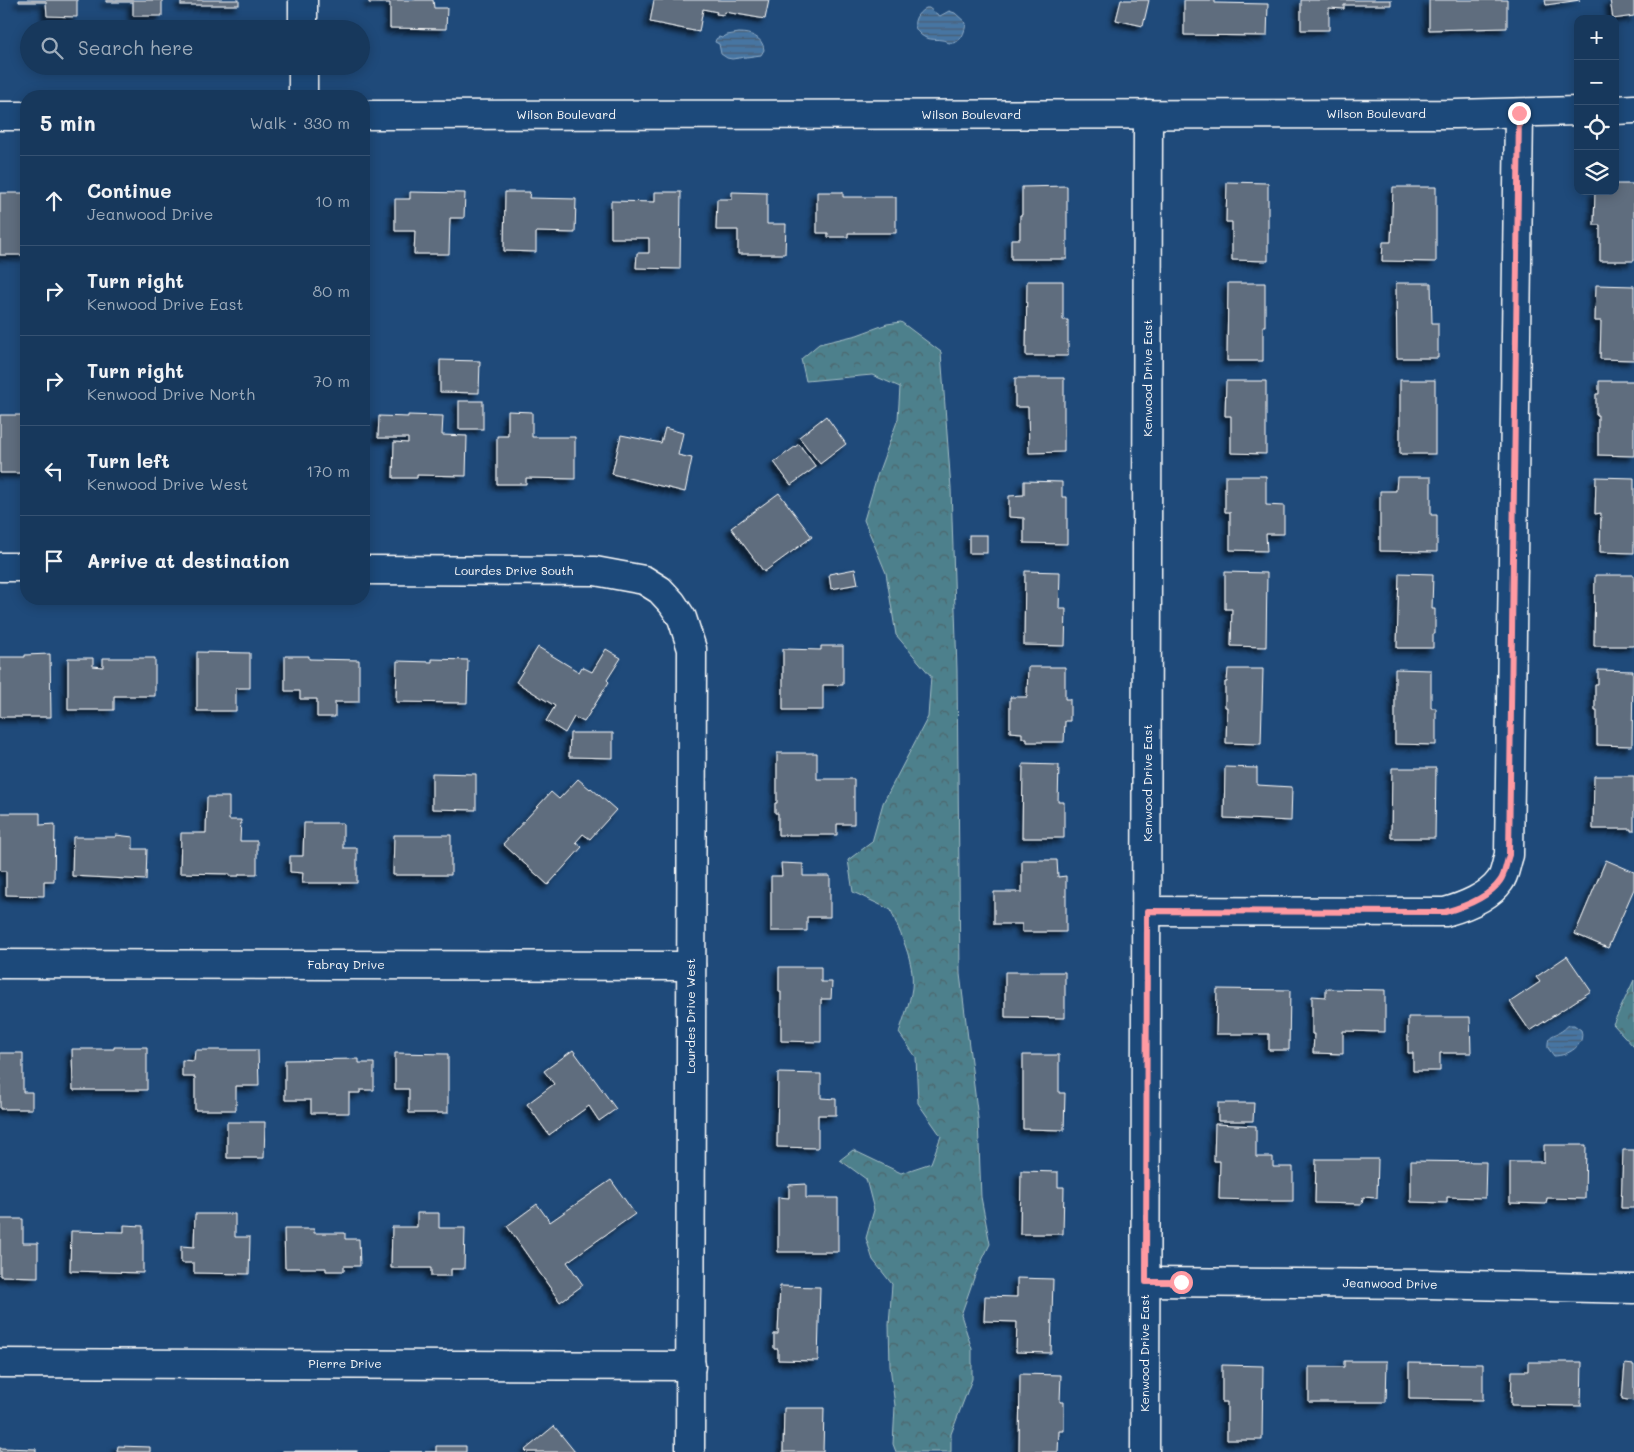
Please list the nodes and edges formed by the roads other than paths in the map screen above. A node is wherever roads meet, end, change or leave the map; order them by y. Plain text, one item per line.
1 (304, 0) edge
2 (303, 20) edge
3 (303, 75) edge
4 (303, 90) edge
5 (1634, 109) edge
6 (1619, 110) edge
7 (1574, 112) edge
8 (1519, 113) junction
9 (1148, 114) junction
10 (370, 115) edge
11 (0, 116) edge
12 (20, 116) edge
13 (0, 567) edge
14 (20, 567) edge
15 (370, 570) edge
16 (660, 590) joint
17 (1147, 911) junction
18 (0, 964) edge
19 (691, 966) junction
20 (1146, 1282) junction
21 (1634, 1289) edge
22 (0, 1363) edge
23 (691, 1366) junction
24 (690, 1452) edge
25 (1145, 1452) edge

1 - 2 street
3 - 4 street
5 - 6 street
7 - 8 street, Wilson Boulevard
8 - 9 street, Wilson Boulevard
8 - 17 street
9 - 10 street, Wilson Boulevard
9 - 17 street, Kenwood Drive East
11 - 12 street
13 - 14 street
15 - 16 street, Lourdes Drive South
16 - 19 street, Lourdes Drive West
17 - 20 street, Kenwood Drive East
18 - 19 street, Fabray Drive
19 - 23 street, Lourdes Drive West
20 - 21 street, Jeanwood Drive
20 - 25 street, Kenwood Drive East
22 - 23 street, Pierre Drive
23 - 24 street, Lourdes Drive West

